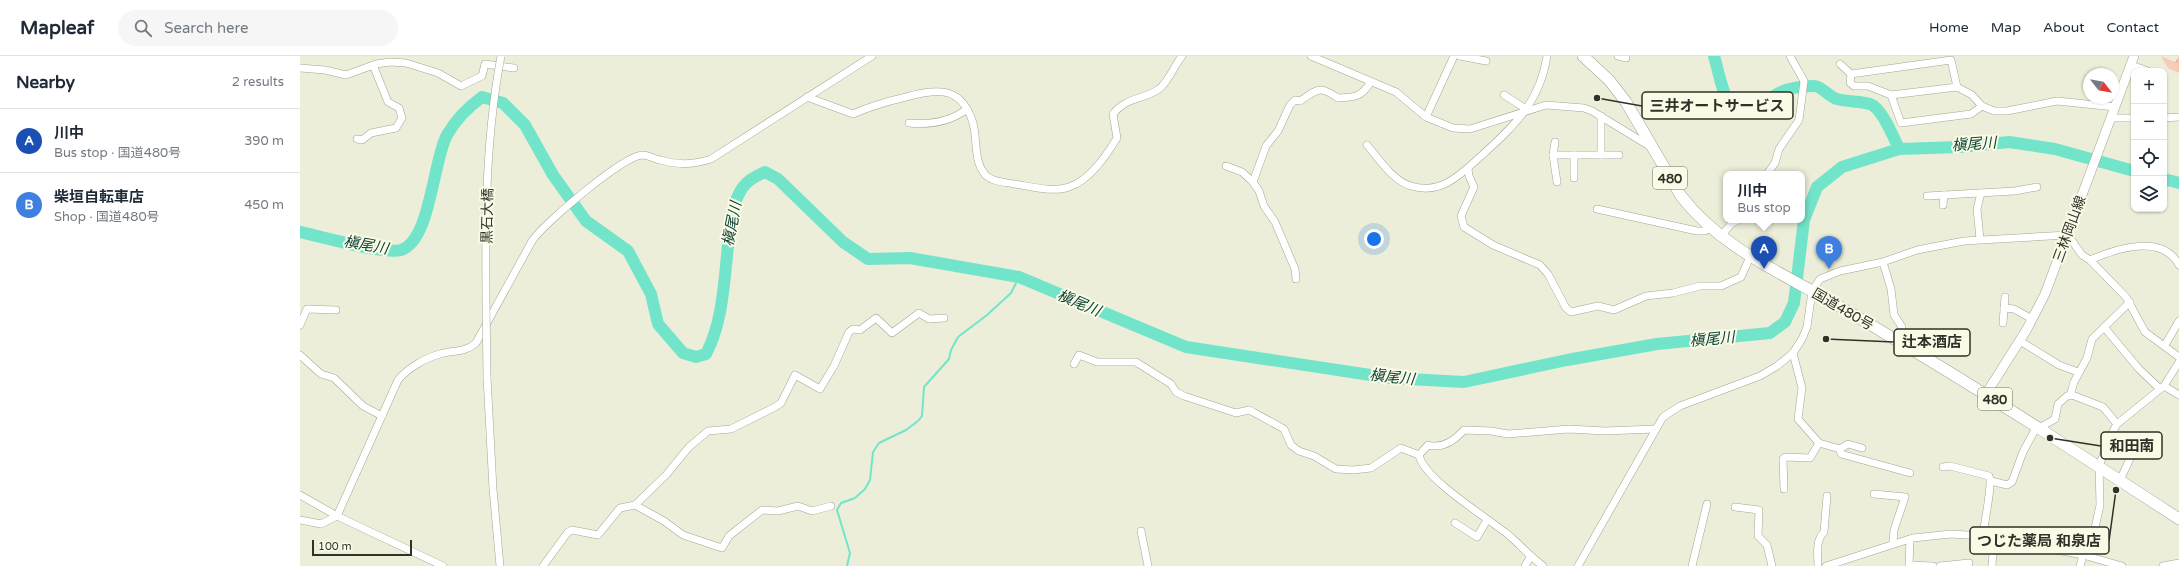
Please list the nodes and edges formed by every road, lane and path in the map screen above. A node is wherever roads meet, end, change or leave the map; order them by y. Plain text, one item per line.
1 (501, 56) edge
2 (872, 56) edge
3 (1182, 56) edge
4 (1311, 56) edge
5 (1454, 56) edge
6 (1460, 56) edge
7 (1547, 56) edge
8 (1583, 56) edge
9 (1618, 56) edge
10 (1790, 56) edge
11 (2134, 56) edge
12 (1626, 58) dead end
13 (1325, 59) edge
14 (1486, 61) dead end
15 (1840, 64) dead end
16 (373, 65) junction
17 (2131, 65) junction
18 (300, 68) edge
19 (514, 68) dead end
20 (2140, 68) edge
21 (1850, 74) junction
22 (1371, 82) junction
23 (1957, 87) junction
24 (1504, 95) dead end
25 (1891, 95) junction
26 (807, 97) junction
27 (1982, 106) junction
28 (2115, 107) junction
29 (967, 109) junction
30 (1525, 111) junction
31 (1601, 116) junction
32 (1426, 117) junction
33 (2179, 117) edge
34 (2111, 118) junction
35 (2131, 118) edge
36 (2167, 118) edge
37 (909, 123) dead end
38 (357, 139) dead end
39 (1554, 142) dead end
40 (1367, 145) dead end
41 (1653, 148) junction
42 (1553, 155) junction
43 (1574, 155) junction
44 (1601, 155) junction
45 (1620, 155) dead end
46 (1226, 166) dead end
47 (1468, 168) junction
48 (1769, 171) edge
49 (1574, 178) dead end
50 (1253, 182) junction
51 (1557, 182) dead end
52 (2032, 186) dead end
53 (1980, 193) junction
54 (1944, 195) junction
55 (1927, 196) dead end
56 (1943, 205) dead end
57 (1597, 209) dead end
58 (1732, 223) edge
59 (1709, 228) junction
60 (2068, 235) junction
61 (1720, 237) junction
62 (1980, 239) junction
63 (2177, 255) edge
64 (1750, 258) junction
65 (2090, 260) junction
66 (1883, 262) junction
67 (2179, 264) edge
68 (1296, 279) dead end
69 (1809, 290) junction
70 (2006, 297) dead end
71 (2130, 302) junction
72 (2004, 308) junction
73 (336, 310) dead end
74 (944, 318) dead end
75 (2032, 319) junction
76 (2179, 321) edge
77 (2003, 323) dead end
78 (300, 325) edge
79 (2104, 327) junction
80 (2020, 341) junction
81 (1898, 342) junction
82 (2165, 345) junction
83 (1793, 352) junction
84 (300, 355) edge
85 (2179, 357) edge
86 (2179, 362) edge
87 (1074, 364) dead end
88 (2078, 372) junction
89 (2162, 387) junction
90 (1986, 394) junction
91 (2179, 395) edge
92 (2070, 396) junction
93 (382, 416) junction
94 (2117, 424) junction
95 (2038, 427) junction
96 (1655, 429) junction
97 (2111, 435) junction
98 (2148, 441) dead end
99 (1819, 443) junction
100 (2136, 446) junction
101 (1862, 448) dead end
102 (1840, 449) junction
103 (1419, 455) junction
104 (2100, 466) junction
105 (1943, 467) dead end
106 (1910, 473) dead end
107 (2120, 480) junction
108 (1991, 481) junction
109 (1784, 489) dead end
110 (1874, 494) dead end
111 (300, 495) edge
112 (1828, 496) dead end
113 (1707, 504) dead end
114 (636, 506) junction
115 (831, 506) dead end
116 (1735, 507) dead end
117 (336, 516) junction
118 (2179, 519) edge
119 (300, 520) edge
120 (1487, 520) junction
121 (1455, 523) dead end
122 (1140, 531) dead end
123 (1983, 536) junction
124 (1910, 539) junction
125 (1994, 539) junction
126 (1894, 544) junction
127 (1531, 556) junction
128 (2086, 556) junction
129 (1969, 563) dead end
130 (2179, 563) edge
131 (1909, 565) edge
132 (2118, 565) edge
133 (443, 566) edge
134 (500, 566) edge
135 (543, 566) edge
136 (1148, 566) edge
137 (1525, 566) edge
138 (1543, 566) edge
139 (1578, 566) edge
140 (1692, 566) edge
141 (1772, 566) edge
142 (1818, 566) edge
143 (1826, 566) edge
144 (1933, 566) edge
145 (1940, 566) edge
146 (1992, 566) edge
147 (2080, 566) edge
148 (2163, 566) edge

1 - 134 street, 黒石大橋, bridge
2 - 26 street
3 - 29 street
4 - 13 street
5 - 32 street
6 - 14 street
7 - 30 street
8 - 41 highway, 国道480号 / 480
9 - 12 street
10 - 48 street
11 - 17 main road, 三林岡山線
13 - 22 street
15 - 21 street
16 - 18 street
16 - 19 street
16 - 38 street
17 - 20 street
17 - 28 main road, 三林岡山線
21 - 23 street
21 - 25 street
22 - 32 street
22 - 50 street
23 - 25 street
23 - 27 street
24 - 30 street
25 - 27 street
26 - 29 street
26 - 93 street
27 - 28 street
28 - 34 main road, 三林岡山線
29 - 37 street
30 - 31 street
30 - 32 street
30 - 47 street
31 - 41 street
31 - 44 street
33 - 36 street
34 - 35 street
34 - 60 main road, 三林岡山線
39 - 42 street
40 - 47 street
41 - 59 highway, 国道480号 / 480
42 - 43 street
42 - 51 street
43 - 44 street
43 - 49 street
44 - 45 street
46 - 50 street
47 - 64 street
50 - 68 street
52 - 53 street
53 - 54 street
53 - 62 street
54 - 55 street
54 - 56 street
57 - 59 street
58 - 61 street
59 - 61 highway, 国道480号 / 480
60 - 62 street
60 - 65 street
60 - 75 main road, 三林岡山線
61 - 64 highway, 国道480号 / 480
62 - 66 street
63 - 65 street
63 - 67 street
64 - 69 highway, 国道480号 / 480
65 - 71 street
66 - 69 street
66 - 81 street
69 - 81 highway, 国道480号 / 480
69 - 83 street
70 - 72 street
71 - 79 street
71 - 82 street
72 - 75 street
72 - 77 street
73 - 78 street
74 - 114 street
75 - 80 main road, 三林岡山線
76 - 82 street
79 - 88 street
79 - 89 street
80 - 88 street
80 - 90 main road, 三林岡山線
81 - 90 highway, 国道480号 / 480
82 - 85 street
83 - 96 street
83 - 99 street
84 - 93 street
86 - 89 street
87 - 103 street
88 - 92 street
89 - 91 street
89 - 94 street
90 - 95 highway, 国道480号 / 480
92 - 94 street
92 - 95 street
93 - 117 street
94 - 97 street
95 - 104 highway, 国道480号 / 480
95 - 108 street
96 - 103 street
96 - 139 street
97 - 100 street
97 - 104 street
98 - 100 street
99 - 102 street
99 - 109 street
100 - 107 street
101 - 102 street
102 - 106 street
103 - 120 street
104 - 107 highway, 国道480号 / 480
104 - 128 street
105 - 108 street
107 - 118 highway, 国道480号 / 480
108 - 123 street
110 - 126 street
111 - 117 street
112 - 142 street
113 - 140 street
114 - 115 street
114 - 135 street
116 - 141 street
117 - 119 street
117 - 133 street
120 - 121 street
120 - 127 street
122 - 136 street
123 - 124 street
123 - 125 street
124 - 126 street
124 - 131 street
125 - 128 street
125 - 146 street
126 - 143 street
127 - 137 street
127 - 138 street
128 - 132 street
128 - 147 street
129 - 145 street
130 - 148 street
131 - 144 street

